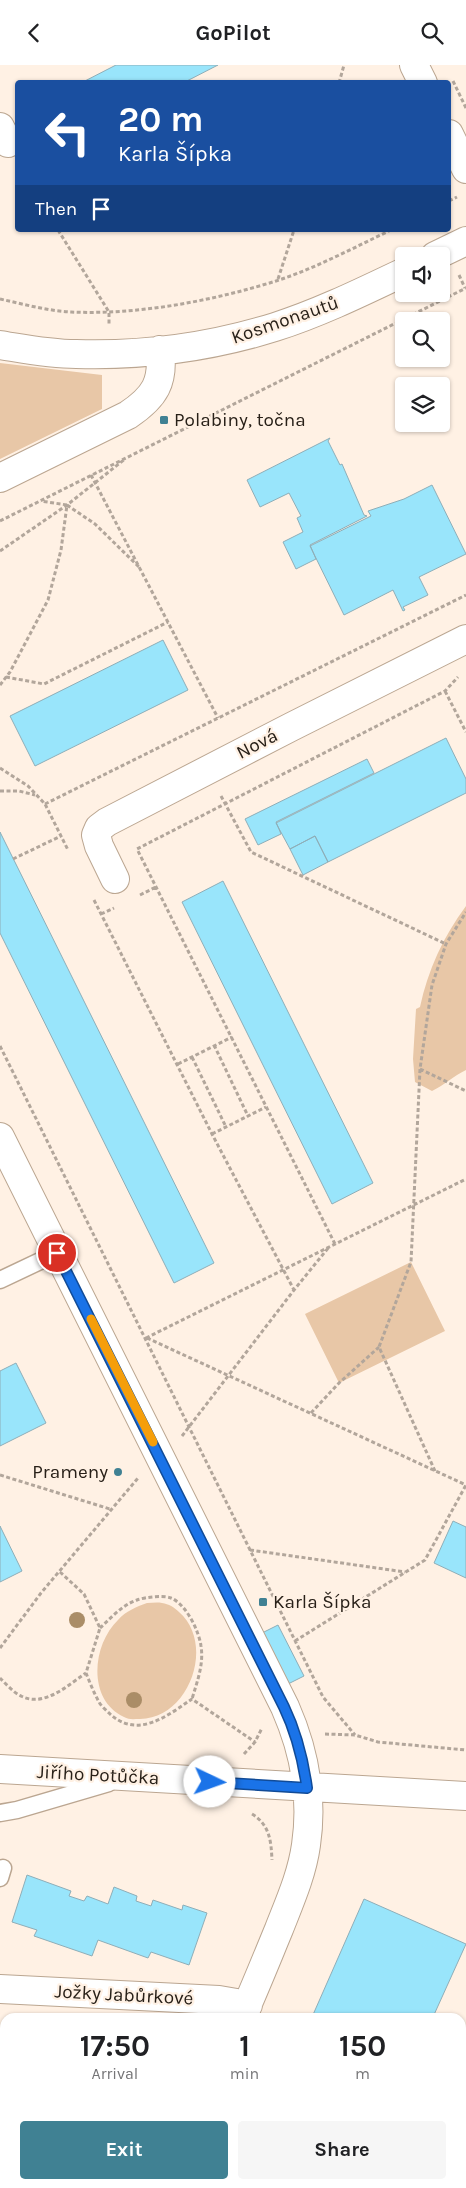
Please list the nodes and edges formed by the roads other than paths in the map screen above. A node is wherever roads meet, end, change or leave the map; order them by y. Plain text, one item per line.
1 (414, 65) edge
2 (422, 80) edge
3 (451, 138) edge
4 (466, 169) edge
5 (466, 241) edge
6 (450, 249) edge
7 (395, 276) edge
8 (0, 345) edge
9 (160, 350) junction
10 (0, 478) edge
11 (466, 639) edge
12 (115, 879) dead end
13 (0, 1137) edge
14 (57, 1253) junction
15 (0, 1280) edge
16 (0, 1769) edge
17 (163, 1779) junction
18 (307, 1788) junction
19 (466, 1796) edge
20 (0, 1813) edge
21 (0, 1989) edge
22 (245, 2011) edge

1 - 2 street
3 - 4 street
5 - 6 street
7 - 9 street, Kosmonautů
8 - 9 street, Kosmonautů
9 - 10 street
11 - 12 street, Nová
13 - 14 street
14 - 15 lane
14 - 18 street
16 - 17 street, Jiřího Potůčka
17 - 18 street, Jiřího Potůčka
17 - 20 lane
18 - 19 street, Jiřího Potůčka
18 - 22 street, Jožky Jabůrkové
21 - 22 street, Jožky Jabůrkové

